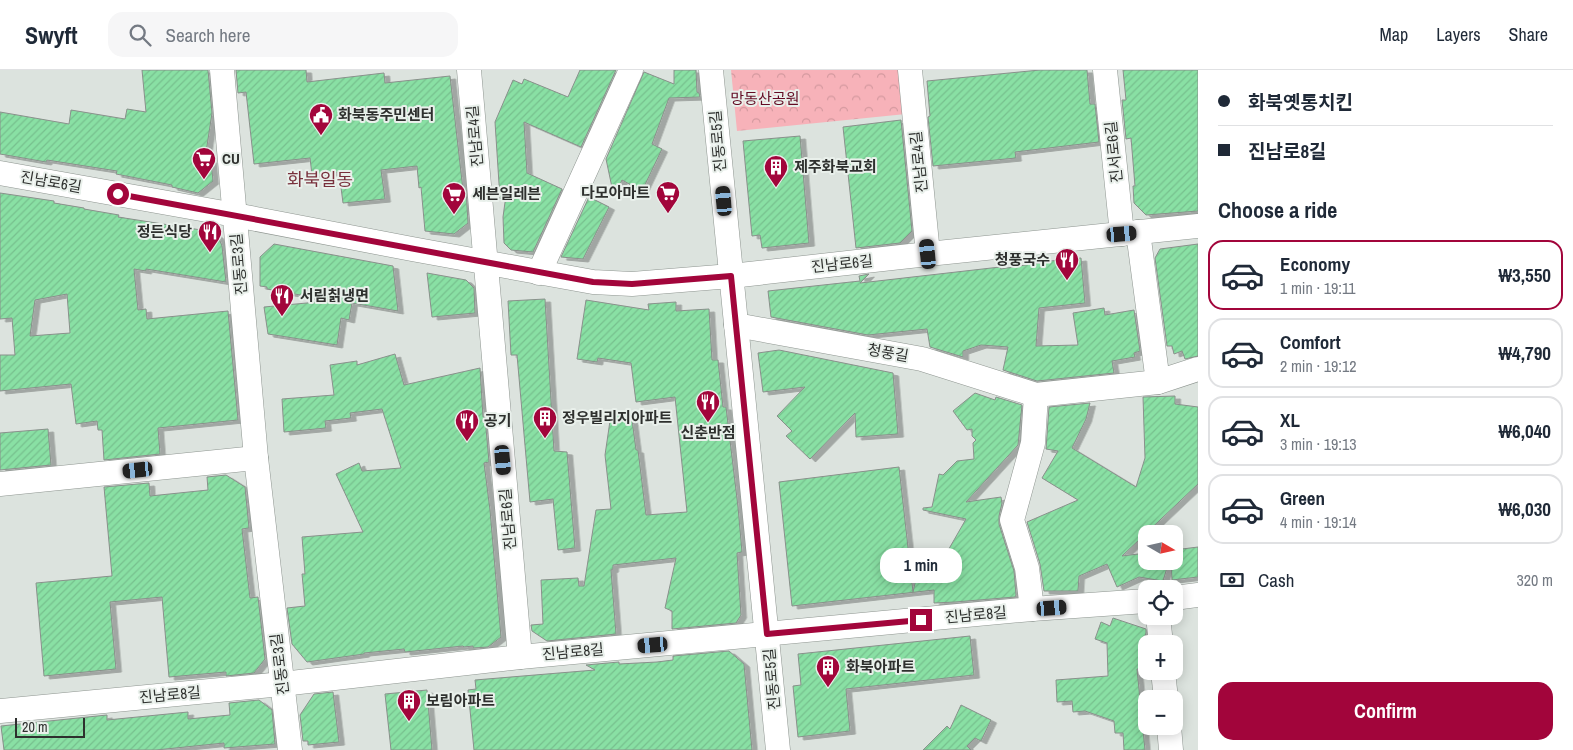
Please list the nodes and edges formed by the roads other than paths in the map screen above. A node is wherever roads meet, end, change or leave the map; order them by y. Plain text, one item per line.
1 (222, 70) edge
2 (469, 70) edge
3 (631, 70) edge
4 (711, 70) edge
5 (910, 70) edge
6 (1106, 70) edge
7 (0, 173) edge
8 (235, 215) junction
9 (1198, 226) edge
10 (1130, 233) junction
11 (928, 254) junction
12 (486, 262) junction
13 (539, 273) junction
14 (731, 276) junction
15 (736, 325) junction
16 (1198, 369) edge
17 (1158, 382) junction
18 (1036, 395) junction
19 (256, 458) junction
20 (0, 484) edge
21 (1198, 595) edge
22 (1183, 597) edge
23 (1138, 602) edge
24 (1032, 609) junction
25 (767, 634) junction
26 (520, 657) junction
27 (282, 684) junction
28 (0, 711) edge
29 (1170, 735) edge
30 (290, 750) edge
31 (778, 750) edge
32 (1171, 750) edge

1 - 8 street, 진동로3길
2 - 12 street, 진남로4길
3 - 13 street
4 - 14 street, 진동로5길
5 - 11 street, 진남로4길
6 - 10 street, 진서로6길
7 - 8 street, 진남로6길
8 - 12 street, 진남로6길
8 - 19 street, 진동로3길
9 - 10 street, 진남로6길
10 - 11 street, 진남로6길
10 - 17 street, 진서로6길
11 - 14 street, 진남로6길
12 - 13 street, 진남로6길
12 - 26 street, 진남로6길
13 - 14 street, 진남로6길
14 - 15 street, 진동로5길
15 - 18 street, 청풍길
15 - 25 street, 진동로5길
16 - 17 street, 청풍길
17 - 18 street, 청풍길
18 - 24 street
19 - 20 street
19 - 27 street, 진동로3길
21 - 22 street
23 - 24 street, 진남로8길
24 - 25 street, 진남로8길
25 - 26 street, 진남로8길
25 - 31 street, 진동로5길
26 - 27 street, 진남로8길
27 - 28 street, 진남로8길
27 - 30 street, 진동로3길
29 - 32 street

